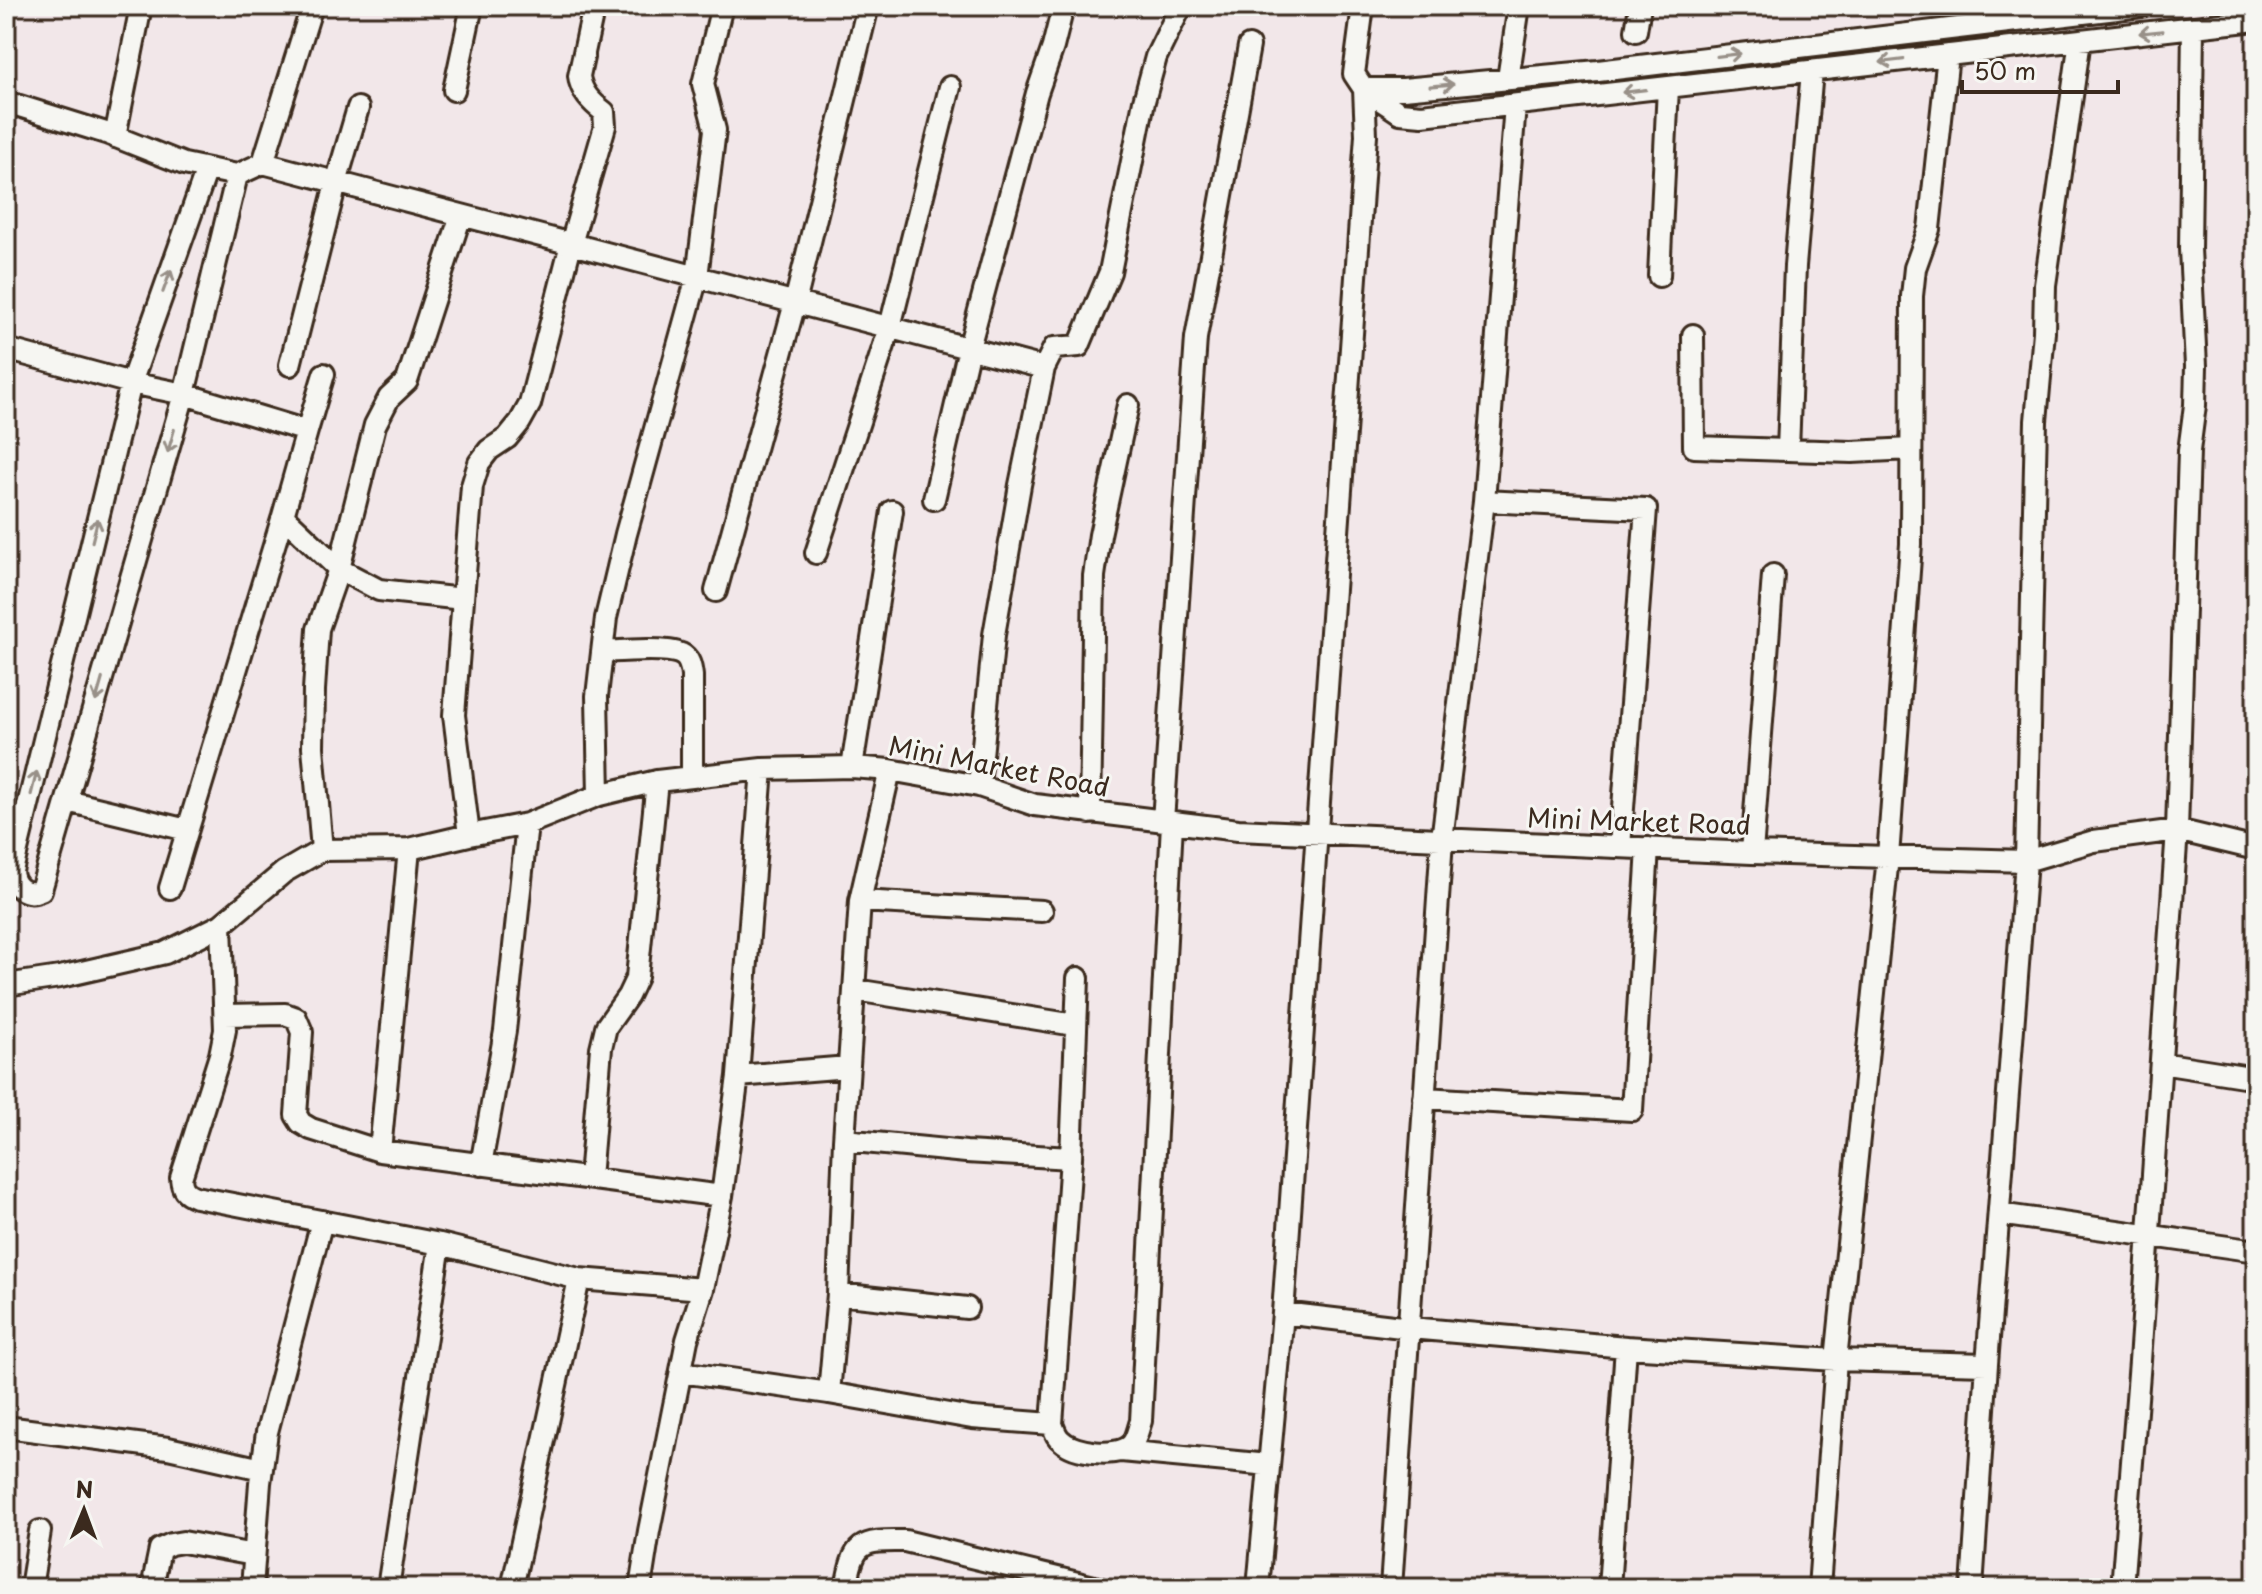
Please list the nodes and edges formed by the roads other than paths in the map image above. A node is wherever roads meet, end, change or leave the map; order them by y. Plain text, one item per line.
1 (141, 6) edge
2 (312, 6) edge
3 (472, 6) edge
4 (594, 6) edge
5 (722, 6) edge
6 (868, 6) edge
7 (1060, 6) edge
8 (1181, 6) edge
9 (1363, 6) edge
10 (1519, 6) edge
11 (1640, 6) edge
12 (2142, 6) edge
13 (2256, 20) edge
14 (2193, 27) junction
15 (1636, 31) dead end
16 (2080, 40) junction
17 (1249, 46) dead end
18 (1948, 55) junction
19 (1812, 71) junction
20 (1508, 79) junction
21 (950, 87) dead end
22 (1668, 87) junction
23 (1364, 89) junction
24 (454, 90) dead end
25 (6, 104) edge
26 (1515, 105) junction
27 (358, 108) dead end
28 (115, 137) junction
29 (263, 163) junction
30 (207, 169) junction
31 (237, 175) junction
32 (336, 183) junction
33 (461, 215) junction
34 (571, 244) junction
35 (1659, 276) dead end
36 (697, 277) junction
37 (795, 303) junction
38 (890, 327) junction
39 (1693, 335) dead end
40 (969, 348) junction
41 (6, 349) edge
42 (290, 365) dead end
43 (1044, 368) junction
44 (324, 374) dead end
45 (131, 383) junction
46 (184, 394) junction
47 (1128, 405) dead end
48 (307, 431) junction
49 (1911, 449) junction
50 (1788, 450) junction
51 (934, 499) dead end
52 (1484, 501) junction
53 (892, 511) dead end
54 (283, 516) junction
55 (816, 553) dead end
56 (339, 569) junction
57 (1773, 575) dead end
58 (716, 591) dead end
59 (463, 599) junction
60 (602, 652) junction
61 (852, 767) junction
62 (762, 769) junction
63 (890, 770) junction
64 (692, 777) junction
65 (657, 781) junction
66 (979, 786) junction
67 (599, 795) junction
68 (67, 801) junction
69 (1090, 813) junction
70 (1167, 822) junction
71 (527, 824) junction
72 (187, 830) junction
73 (2177, 830) junction
74 (1316, 834) junction
75 (469, 835) junction
76 (1442, 840) junction
77 (1620, 847) junction
78 (1648, 848) junction
79 (409, 849) junction
80 (2256, 849) edge
81 (322, 850) junction
82 (1752, 853) junction
83 (1888, 857) junction
84 (2026, 861) junction
85 (170, 888) dead end
86 (860, 901) junction
87 (1042, 911) dead end
88 (221, 925) junction
89 (1078, 978) dead end
90 (6, 985) edge
91 (855, 990) junction
92 (225, 1015) junction
93 (1075, 1025) junction
94 (2161, 1063) junction
95 (848, 1067) junction
96 (738, 1076) junction
97 (2256, 1078) edge
98 (1424, 1098) junction
99 (844, 1140) junction
100 (380, 1151) junction
101 (1071, 1158) junction
102 (481, 1165) junction
103 (590, 1178) junction
104 (722, 1196) junction
105 (1999, 1214) junction
106 (322, 1221) junction
107 (2149, 1236) junction
108 (440, 1244) junction
109 (2256, 1251) edge
110 (579, 1279) junction
111 (703, 1289) junction
112 (838, 1294) junction
113 (967, 1308) dead end
114 (1283, 1313) junction
115 (1410, 1328) junction
116 (1626, 1347) junction
117 (1836, 1360) junction
118 (1987, 1364) junction
119 (681, 1372) junction
120 (829, 1393) junction
121 (1052, 1424) junction
122 (6, 1427) edge
123 (1121, 1451) junction
124 (1269, 1465) junction
125 (262, 1469) junction
126 (40, 1531) dead end
127 (254, 1555) junction
128 (31, 1588) edge
129 (152, 1588) edge
130 (252, 1588) edge
131 (388, 1588) edge
132 (512, 1588) edge
133 (640, 1588) edge
134 (846, 1588) edge
135 (1098, 1588) edge
136 (1258, 1588) edge
137 (1391, 1588) edge
138 (1609, 1588) edge
139 (1819, 1588) edge
140 (1972, 1588) edge
141 (2122, 1588) edge

1 - 28 street
2 - 29 street
3 - 24 street
4 - 34 street
5 - 36 street
6 - 37 street
7 - 40 street
8 - 43 street
9 - 23 street
10 - 20 street
11 - 15 street
20 -> 12 street
13 - 14 street
14 -> 16 street
14 - 73 street
16 - 18 street
16 - 84 street
17 - 70 street
18 -> 19 street
18 - 49 street
19 - 22 street
19 - 50 street
23 -> 20 street
21 - 38 street
22 -> 26 street
22 - 35 street
23 - 26 street
23 - 74 street
25 - 28 street
26 - 52 street
27 - 32 street
28 - 30 street
29 - 31 street
29 - 32 street
30 - 31 street
45 -> 30 street
31 - 46 street
32 - 33 street
32 - 42 street
33 - 34 street
33 - 56 street
34 - 36 street
34 - 59 street
36 - 37 street
36 - 60 street
37 - 38 street
37 - 58 street
38 - 40 street
38 - 55 street
39 - 50 street
40 - 43 street
40 - 51 street
41 - 45 street
43 - 66 street
44 - 48 street
45 - 46 street
68 -> 45 street
46 - 48 street
46 -> 68 street
47 - 69 street
48 - 54 street
49 - 50 street
49 - 83 street
52 - 76 street
52 - 77 street
53 - 61 street
54 - 56 street
54 - 72 street
56 - 59 street
56 - 81 street
57 - 82 street
59 - 75 street
60 - 64 street
60 - 67 street
61 - 62 street, Mini Market Road
61 - 63 street, Mini Market Road
62 - 64 street, Mini Market Road
62 - 96 street
63 - 66 street, Mini Market Road
63 - 86 street
64 - 65 street, Mini Market Road
65 - 67 street, Mini Market Road
65 - 103 street
66 - 69 street, Mini Market Road
67 - 71 street, Mini Market Road
68 - 72 street
69 - 70 street, Mini Market Road
70 - 74 street, Mini Market Road
70 - 123 street
71 - 75 street, Mini Market Road
71 - 102 street
72 - 85 street
73 - 80 street
73 - 84 street, Mini Market Road
73 - 94 street
74 - 76 street, Mini Market Road
74 - 114 street
75 - 79 street, Mini Market Road
76 - 77 street, Mini Market Road
76 - 98 street
77 - 78 street, Mini Market Road
78 - 82 street, Mini Market Road
78 - 98 street
79 - 81 street, Mini Market Road
79 - 100 street
81 - 88 street, Mini Market Road
82 - 83 street, Mini Market Road
83 - 84 street, Mini Market Road
83 - 117 street
84 - 105 street
86 - 87 street
86 - 91 street
88 - 90 street, Mini Market Road
88 - 92 street
89 - 93 street
91 - 93 street
91 - 95 street
92 - 100 street
92 - 106 street
93 - 101 street
94 - 97 street
94 - 107 street
95 - 96 street
95 - 99 street
96 - 104 street
98 - 115 street
99 - 101 street
99 - 112 street
100 - 102 street
101 - 121 street
102 - 103 street
103 - 104 street
104 - 111 street
105 - 107 street
105 - 118 street
106 - 108 street
106 - 125 street
107 - 109 street
107 - 141 street
108 - 110 street
108 - 131 street
110 - 111 street
110 - 132 street
111 - 119 street
112 - 113 street
112 - 120 street
114 - 115 street
114 - 124 street
115 - 116 street
115 - 137 street
116 - 117 street
116 - 138 street
117 - 118 street
117 - 139 street
118 - 140 street
119 - 120 street
119 - 133 street
120 - 121 street
121 - 123 street
122 - 125 street
123 - 124 street
124 - 136 street
125 - 127 street
126 - 128 street
127 - 129 street
127 - 130 street
134 - 135 street

